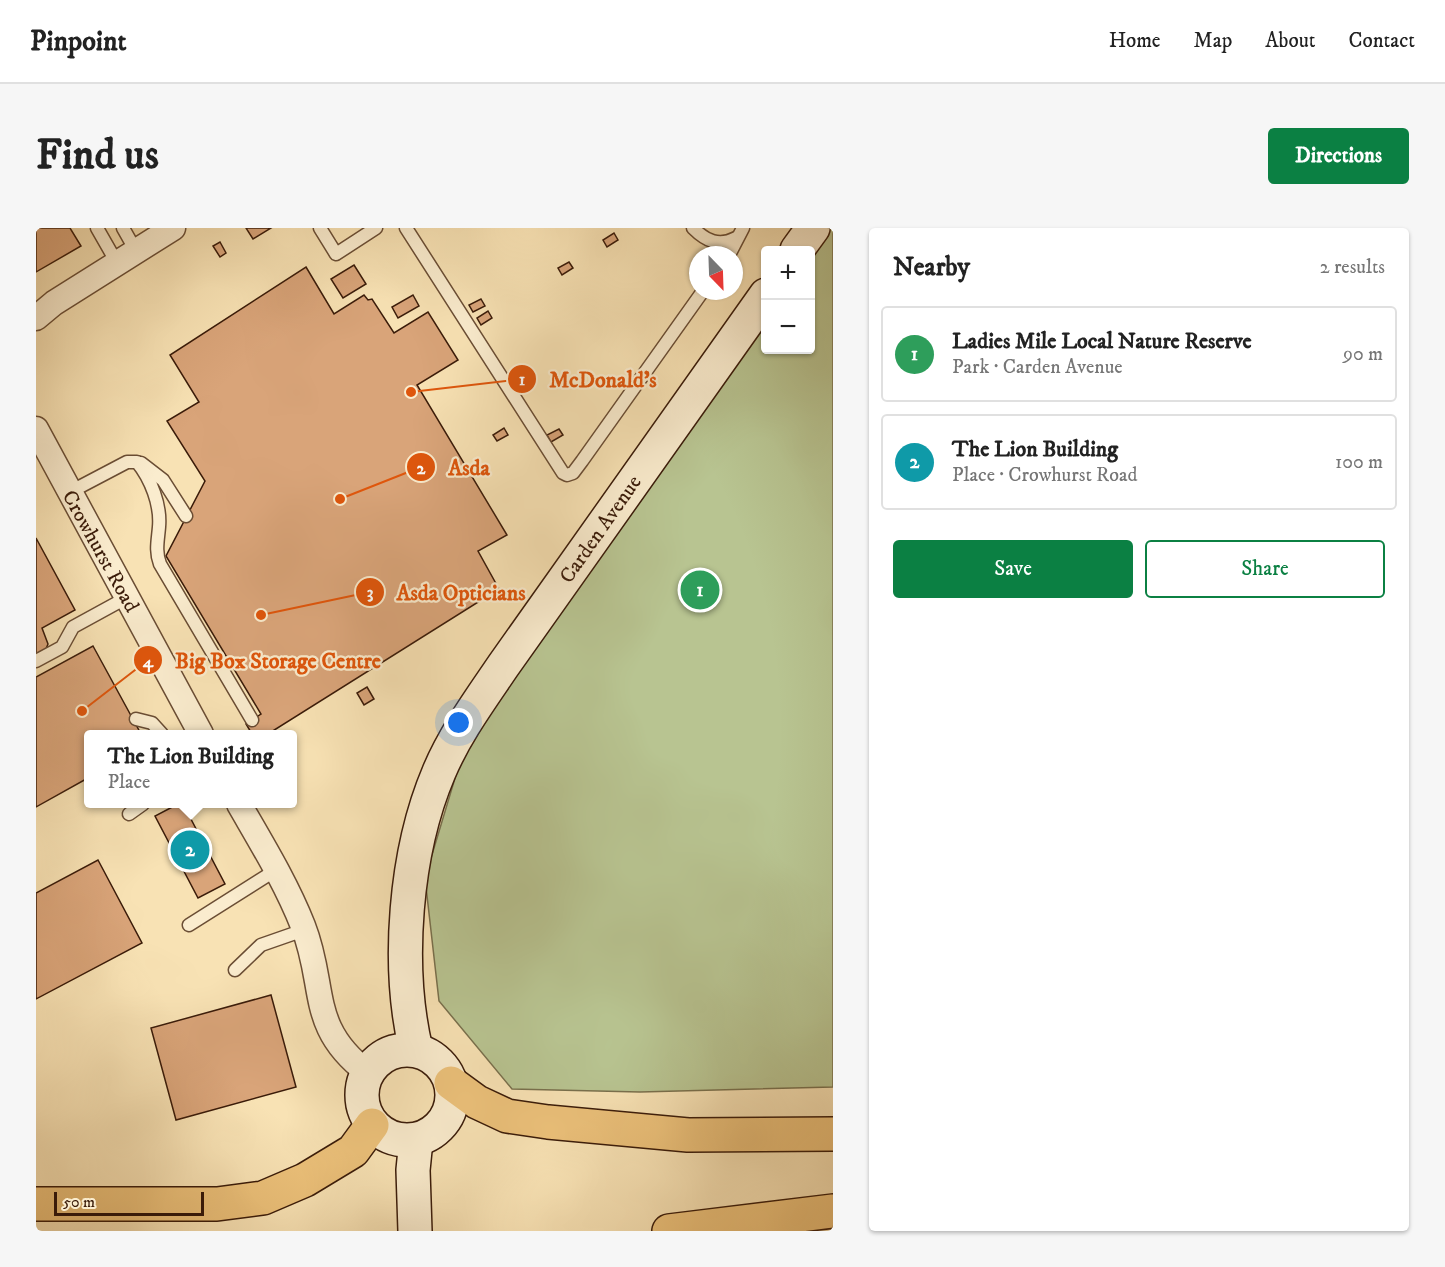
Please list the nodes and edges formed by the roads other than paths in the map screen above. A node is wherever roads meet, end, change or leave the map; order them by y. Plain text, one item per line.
1 (97, 228) edge
2 (123, 228) edge
3 (173, 228) edge
4 (320, 228) edge
5 (376, 228) edge
6 (406, 228) edge
7 (693, 228) edge
8 (813, 228) edge
9 (740, 233) edge
10 (800, 246) edge
11 (126, 257) junction
12 (697, 300) edge
13 (761, 300) edge
14 (36, 318) edge
15 (36, 429) edge
16 (137, 462) junction
17 (68, 493) junction
18 (186, 516) dead end
19 (126, 598) junction
20 (36, 660) edge
21 (136, 719) dead end
22 (252, 720) dead end
23 (158, 730) edge
24 (198, 730) edge
25 (137, 808) edge
26 (241, 808) edge
27 (129, 814) dead end
28 (276, 870) junction
29 (189, 925) dead end
30 (304, 930) junction
31 (235, 970) dead end
32 (416, 1050) junction
33 (368, 1073) junction
34 (451, 1083) junction
35 (372, 1125) junction
36 (833, 1134) edge
37 (415, 1155) junction
38 (36, 1204) edge
39 (833, 1211) edge
40 (415, 1231) edge
41 (669, 1231) edge

1 - 11 lane
2 - 11 lane
3 - 11 street
4 - 5 lane
6 - 12 lane
7 - 9 lane
8 - 10 street
11 - 14 street
13 - 32 street, Carden Avenue
15 - 17 street, Crowhurst Road
16 - 17 lane
16 - 18 lane
16 - 22 lane
17 - 19 street, Crowhurst Road
19 - 20 lane
19 - 24 street, Crowhurst Road
21 - 23 lane
25 - 27 lane
26 - 28 street
28 - 29 lane
28 - 30 street
30 - 31 lane
30 - 33 street
32 - 33 street
32 - 34 street
33 - 35 street
34 - 36 highway
34 - 37 street
35 - 37 street
35 - 38 highway
37 - 40 street
39 - 41 highway

